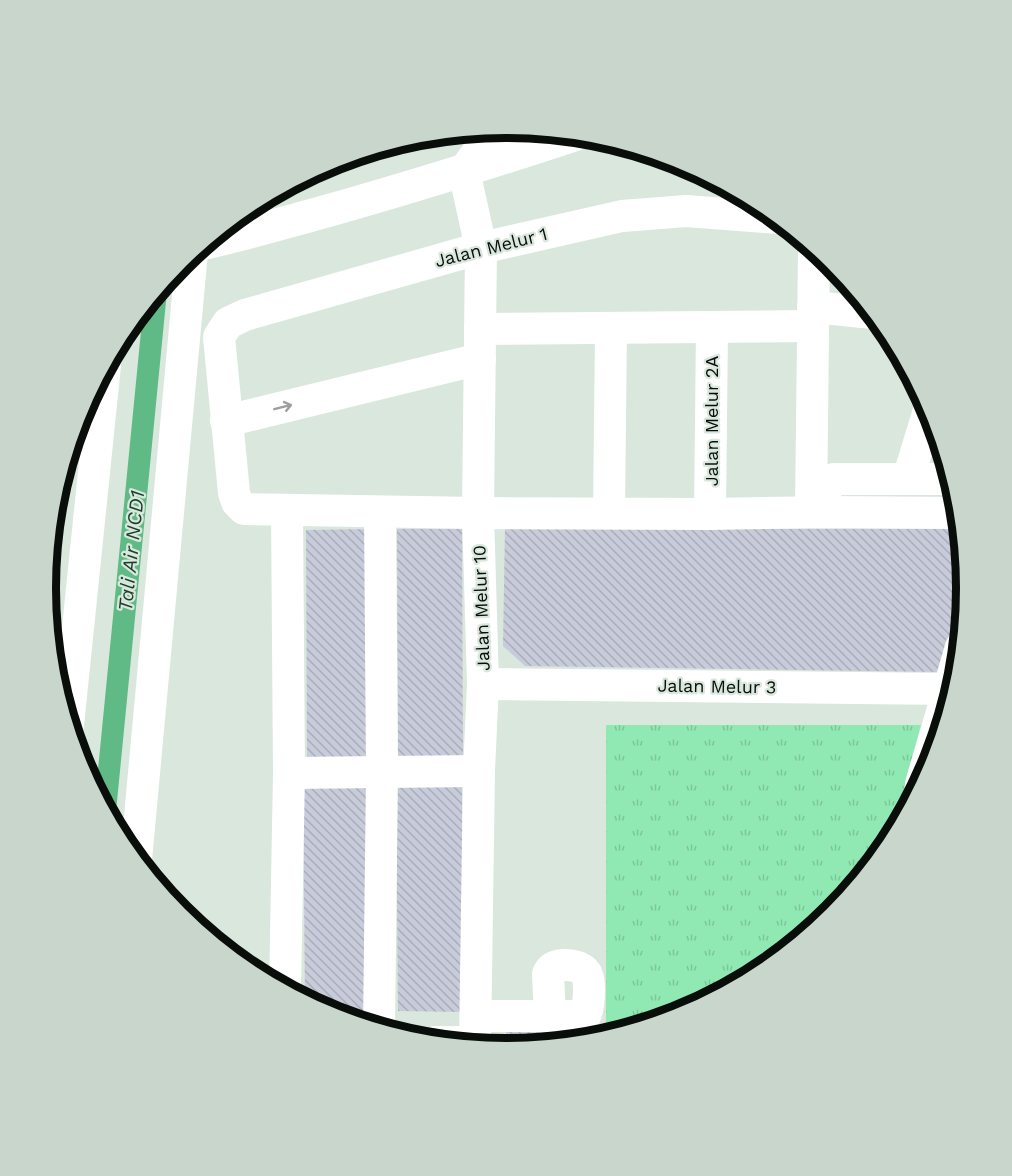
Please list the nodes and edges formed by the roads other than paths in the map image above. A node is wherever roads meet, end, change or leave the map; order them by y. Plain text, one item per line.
1 (488, 138) edge
2 (559, 140) edge
3 (465, 171) junction
4 (761, 217) edge
5 (222, 239) edge
6 (481, 248) junction
7 (814, 259) edge
8 (191, 266) edge
9 (863, 314) edge
10 (813, 317) junction
11 (611, 328) junction
12 (712, 328) junction
13 (480, 344) junction
14 (103, 388) edge
15 (226, 421) junction
16 (925, 423) edge
17 (908, 479) junction
18 (943, 479) edge
19 (287, 510) junction
20 (380, 512) junction
21 (819, 512) junction
22 (478, 513) junction
23 (609, 513) junction
24 (950, 513) edge
25 (711, 514) junction
26 (483, 684) junction
27 (945, 689) edge
28 (70, 702) edge
29 (478, 771) junction
30 (289, 773) junction
31 (382, 773) junction
32 (137, 846) edge
33 (285, 980) edge
34 (550, 1016) dead end
35 (379, 1020) edge
36 (475, 1035) edge

1 - 3 street
2 - 3 main road
3 - 5 main road
3 - 6 street, Jalan Melur 10
4 - 6 street, Jalan Melur 1
6 - 13 street, Jalan Melur 10
6 - 15 street, Jalan Melur 1
7 - 10 street
8 - 32 street
9 - 10 street
10 - 12 street
10 - 21 street
11 - 12 street
11 - 13 street
11 - 23 street
12 - 25 street, Jalan Melur 2A
15 -> 13 street
13 - 22 street, Jalan Melur 10
14 - 28 street
15 - 19 street
16 - 17 street
17 - 18 street
17 - 21 street
19 - 20 street
19 - 30 street
20 - 22 street
20 - 31 street
21 - 24 street
21 - 25 street
22 - 23 street
22 - 26 street, Jalan Melur 10
23 - 25 street
26 - 27 street, Jalan Melur 3
26 - 29 street, Jalan Melur 10
29 - 31 street
29 - 36 street, Jalan Melur 10
30 - 31 street
30 - 33 street
31 - 35 street
34 - 36 street

